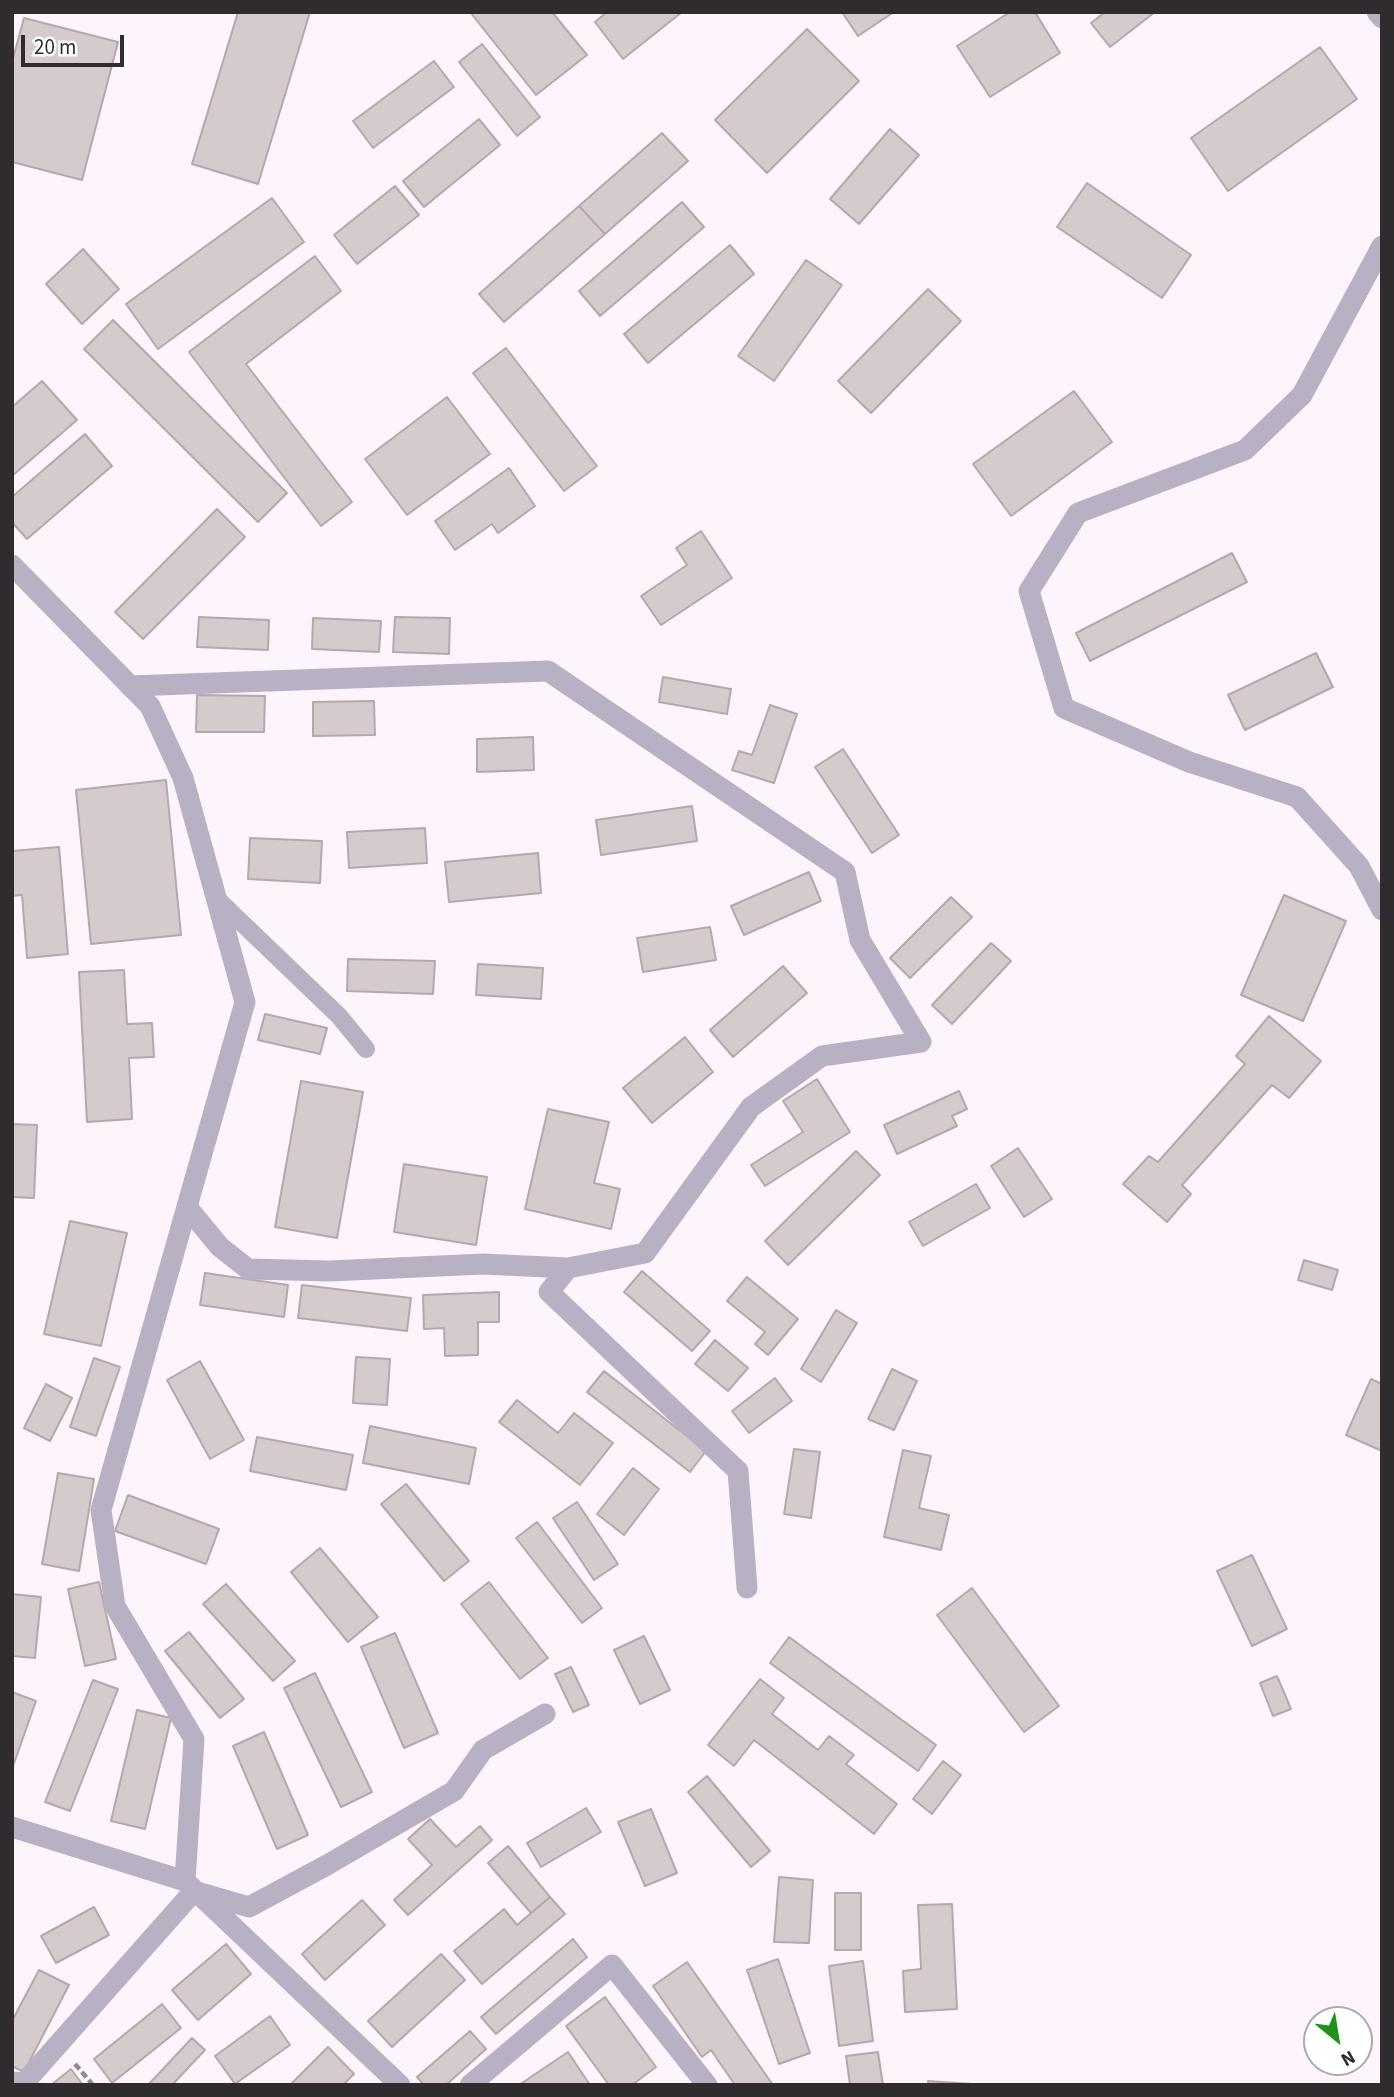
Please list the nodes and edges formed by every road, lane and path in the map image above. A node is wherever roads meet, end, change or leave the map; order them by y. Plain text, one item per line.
1 (1377, 12) edge
2 (1382, 18) edge
3 (1382, 246) edge
4 (12, 565) edge
5 (130, 686) junction
6 (216, 898) junction
7 (1382, 910) edge
8 (366, 1049) dead end
9 (187, 1207) junction
10 (568, 1268) junction
11 (747, 1588) dead end
12 (545, 1714) dead end
13 (12, 1827) edge
14 (190, 1886) junction
15 (12, 2082) edge
16 (400, 2085) edge
17 (470, 2085) edge
18 (707, 2085) edge

1 - 2 street
3 - 7 street
4 - 5 street
5 - 6 street
5 - 10 street
6 - 8 lane
6 - 9 street
9 - 10 street
9 - 14 street
10 - 11 street
12 - 14 street
13 - 14 street
14 - 15 street
14 - 16 street
17 - 18 street

